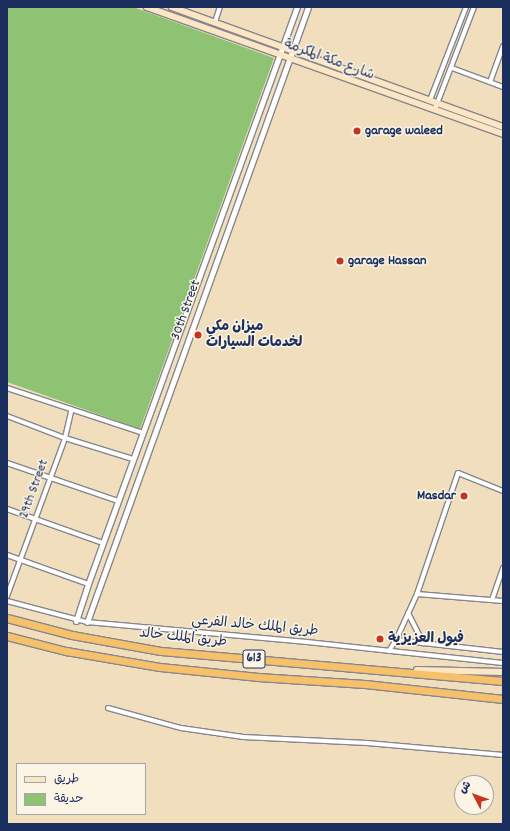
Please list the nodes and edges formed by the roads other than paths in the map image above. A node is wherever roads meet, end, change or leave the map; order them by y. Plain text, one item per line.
1 (147, 7) edge
2 (172, 7) edge
3 (220, 7) edge
4 (297, 7) edge
5 (308, 7) edge
6 (466, 7) edge
7 (474, 7) edge
8 (215, 22) junction
9 (283, 46) junction
10 (503, 46) edge
11 (293, 50) junction
12 (280, 55) junction
13 (289, 58) junction
14 (452, 68) junction
15 (490, 82) junction
16 (503, 87) edge
17 (430, 100) junction
18 (439, 103) junction
19 (435, 110) junction
20 (503, 127) edge
21 (503, 134) edge
22 (7, 388) edge
23 (71, 410) junction
24 (7, 416) edge
25 (143, 433) junction
26 (65, 438) junction
27 (133, 459) junction
28 (7, 463) edge
29 (50, 478) junction
30 (503, 492) edge
31 (118, 501) junction
32 (7, 509) edge
33 (35, 520) junction
34 (104, 542) junction
35 (7, 555) edge
36 (20, 560) junction
37 (503, 568) edge
38 (88, 584) junction
39 (418, 594) junction
40 (7, 596) edge
41 (492, 600) junction
42 (7, 601) edge
43 (503, 601) edge
44 (408, 613) junction
45 (7, 618) edge
46 (76, 621) junction
47 (87, 622) junction
48 (7, 636) edge
49 (396, 640) junction
50 (423, 643) junction
51 (389, 651) junction
52 (503, 652) edge
53 (503, 663) edge
54 (371, 670) junction
55 (503, 672) edge
56 (503, 681) edge
57 (503, 699) edge
58 (108, 708) dead end
59 (503, 755) edge

1 - 12 main road, شارع مكة المكرمة
2 - 8 main road, شارع مكة المكرمة
3 - 8 street
4 - 9 street, 30th Street
5 - 11 street, 30th Street
6 - 17 street
7 - 14 street
8 - 9 main road, شارع مكة المكرمة
9 - 11 main road, شارع مكة المكرمة
9 - 12 street, 30th Street
10 - 15 street
11 - 13 street, 30th Street
11 - 17 main road, شارع مكة المكرمة
12 - 13 main road, شارع مكة المكرمة
12 - 25 street, 30th Street
13 - 19 main road, شارع مكة المكرمة
13 - 47 street, 30th Street
14 - 15 street
14 - 18 street
15 - 16 street
17 - 18 main road, شارع مكة المكرمة
18 - 19 street
18 - 20 main road, شارع مكة المكرمة
19 - 21 main road, شارع مكة المكرمة
22 - 23 street
23 - 25 street
23 - 26 street, 29th Street
24 - 26 street
25 - 27 street, 30th Street
26 - 27 street
26 - 29 street, 29th Street
27 - 31 street, 30th Street
28 - 29 street
29 - 31 street
29 - 33 street, 29th Street
30 - 39 street
31 - 34 street, 30th Street
32 - 33 street
33 - 34 street
33 - 36 street, 29th Street
34 - 38 street, 30th Street
35 - 36 street
36 - 38 street
36 - 40 street, 29th Street
37 - 41 street
38 - 46 street, 30th Street
39 - 41 street
39 - 44 street
41 - 43 street
42 - 46 street, طريق الملك خالد الفرعي
44 - 49 street
44 - 50 street
45 - 54 highway, طريق الملك خالد / 613
46 - 47 street, طريق الملك خالد الفرعي
47 - 51 street, طريق الملك خالد الفرعي
48 - 57 highway, 613
49 - 50 street
49 - 51 street
50 - 52 street
51 - 53 street, طريق الملك خالد الفرعي
54 - 55 main road
54 - 56 highway, طريق الملك خالد / 613
58 - 59 street

